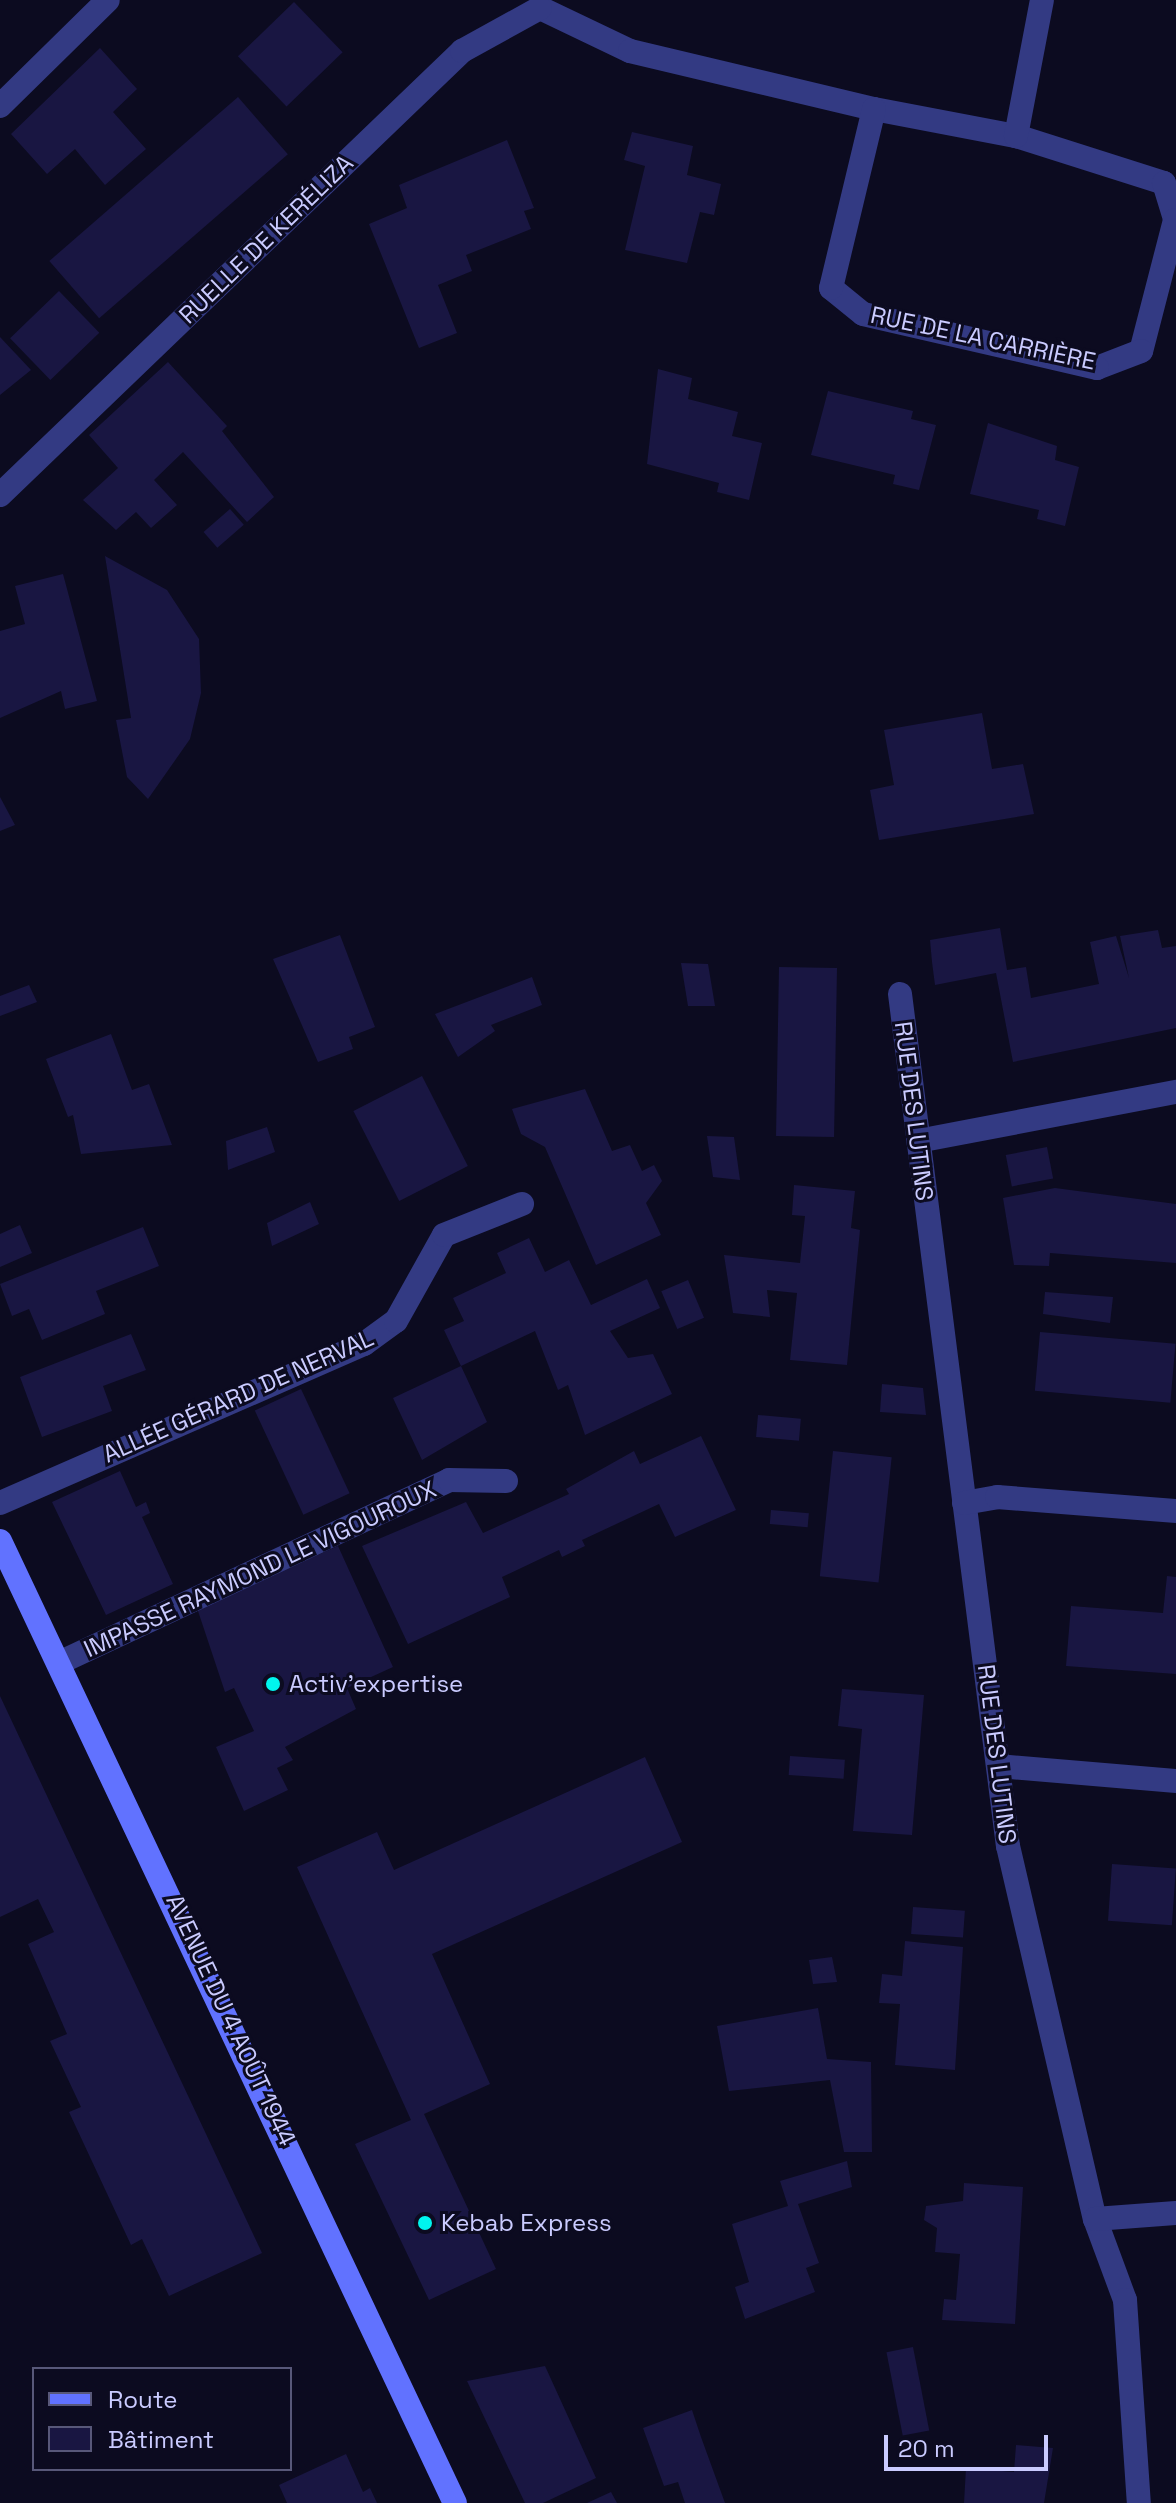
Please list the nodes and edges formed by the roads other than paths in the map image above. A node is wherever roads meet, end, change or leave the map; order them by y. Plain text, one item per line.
1 (108, 0) edge
2 (1042, 0) edge
3 (540, 4) edge
4 (0, 106) edge
5 (874, 109) junction
6 (1016, 136) junction
7 (0, 495) edge
8 (900, 994) dead end
9 (1176, 1092) edge
10 (918, 1141) junction
11 (522, 1204) dead end
12 (506, 1481) dead end
13 (0, 1503) edge
14 (964, 1503) junction
15 (1176, 1511) edge
16 (0, 1541) edge
17 (63, 1661) junction
18 (998, 1766) junction
19 (1176, 1781) edge
20 (1176, 2213) edge
21 (1095, 2219) junction
22 (455, 2503) edge
23 (1139, 2503) edge

1 - 4 street
2 - 6 street
3 - 5 street, RUE DE LA CARRIÈRE
3 - 7 street, RUELLE DE KERÉLIZA
5 - 6 street, RUE DE LA CARRIÈRE
5 - 6 street, RUE DE LA CARRIÈRE
8 - 10 street, RUE DES LUTINS
9 - 10 street
10 - 14 street, RUE DES LUTINS
11 - 13 street, ALLÉE GÉRARD DE NERVAL
12 - 17 street, IMPASSE RAYMOND LE VIGOUROUX
14 - 15 street
14 - 18 street, RUE DES LUTINS
16 - 17 street, AVENUE DU 4 AOÛT 1944
17 - 22 street, AVENUE DU 4 AOÛT 1944
18 - 19 street
18 - 21 street, RUE DES LUTINS
20 - 21 street
21 - 23 street, RUE DES LUTINS

